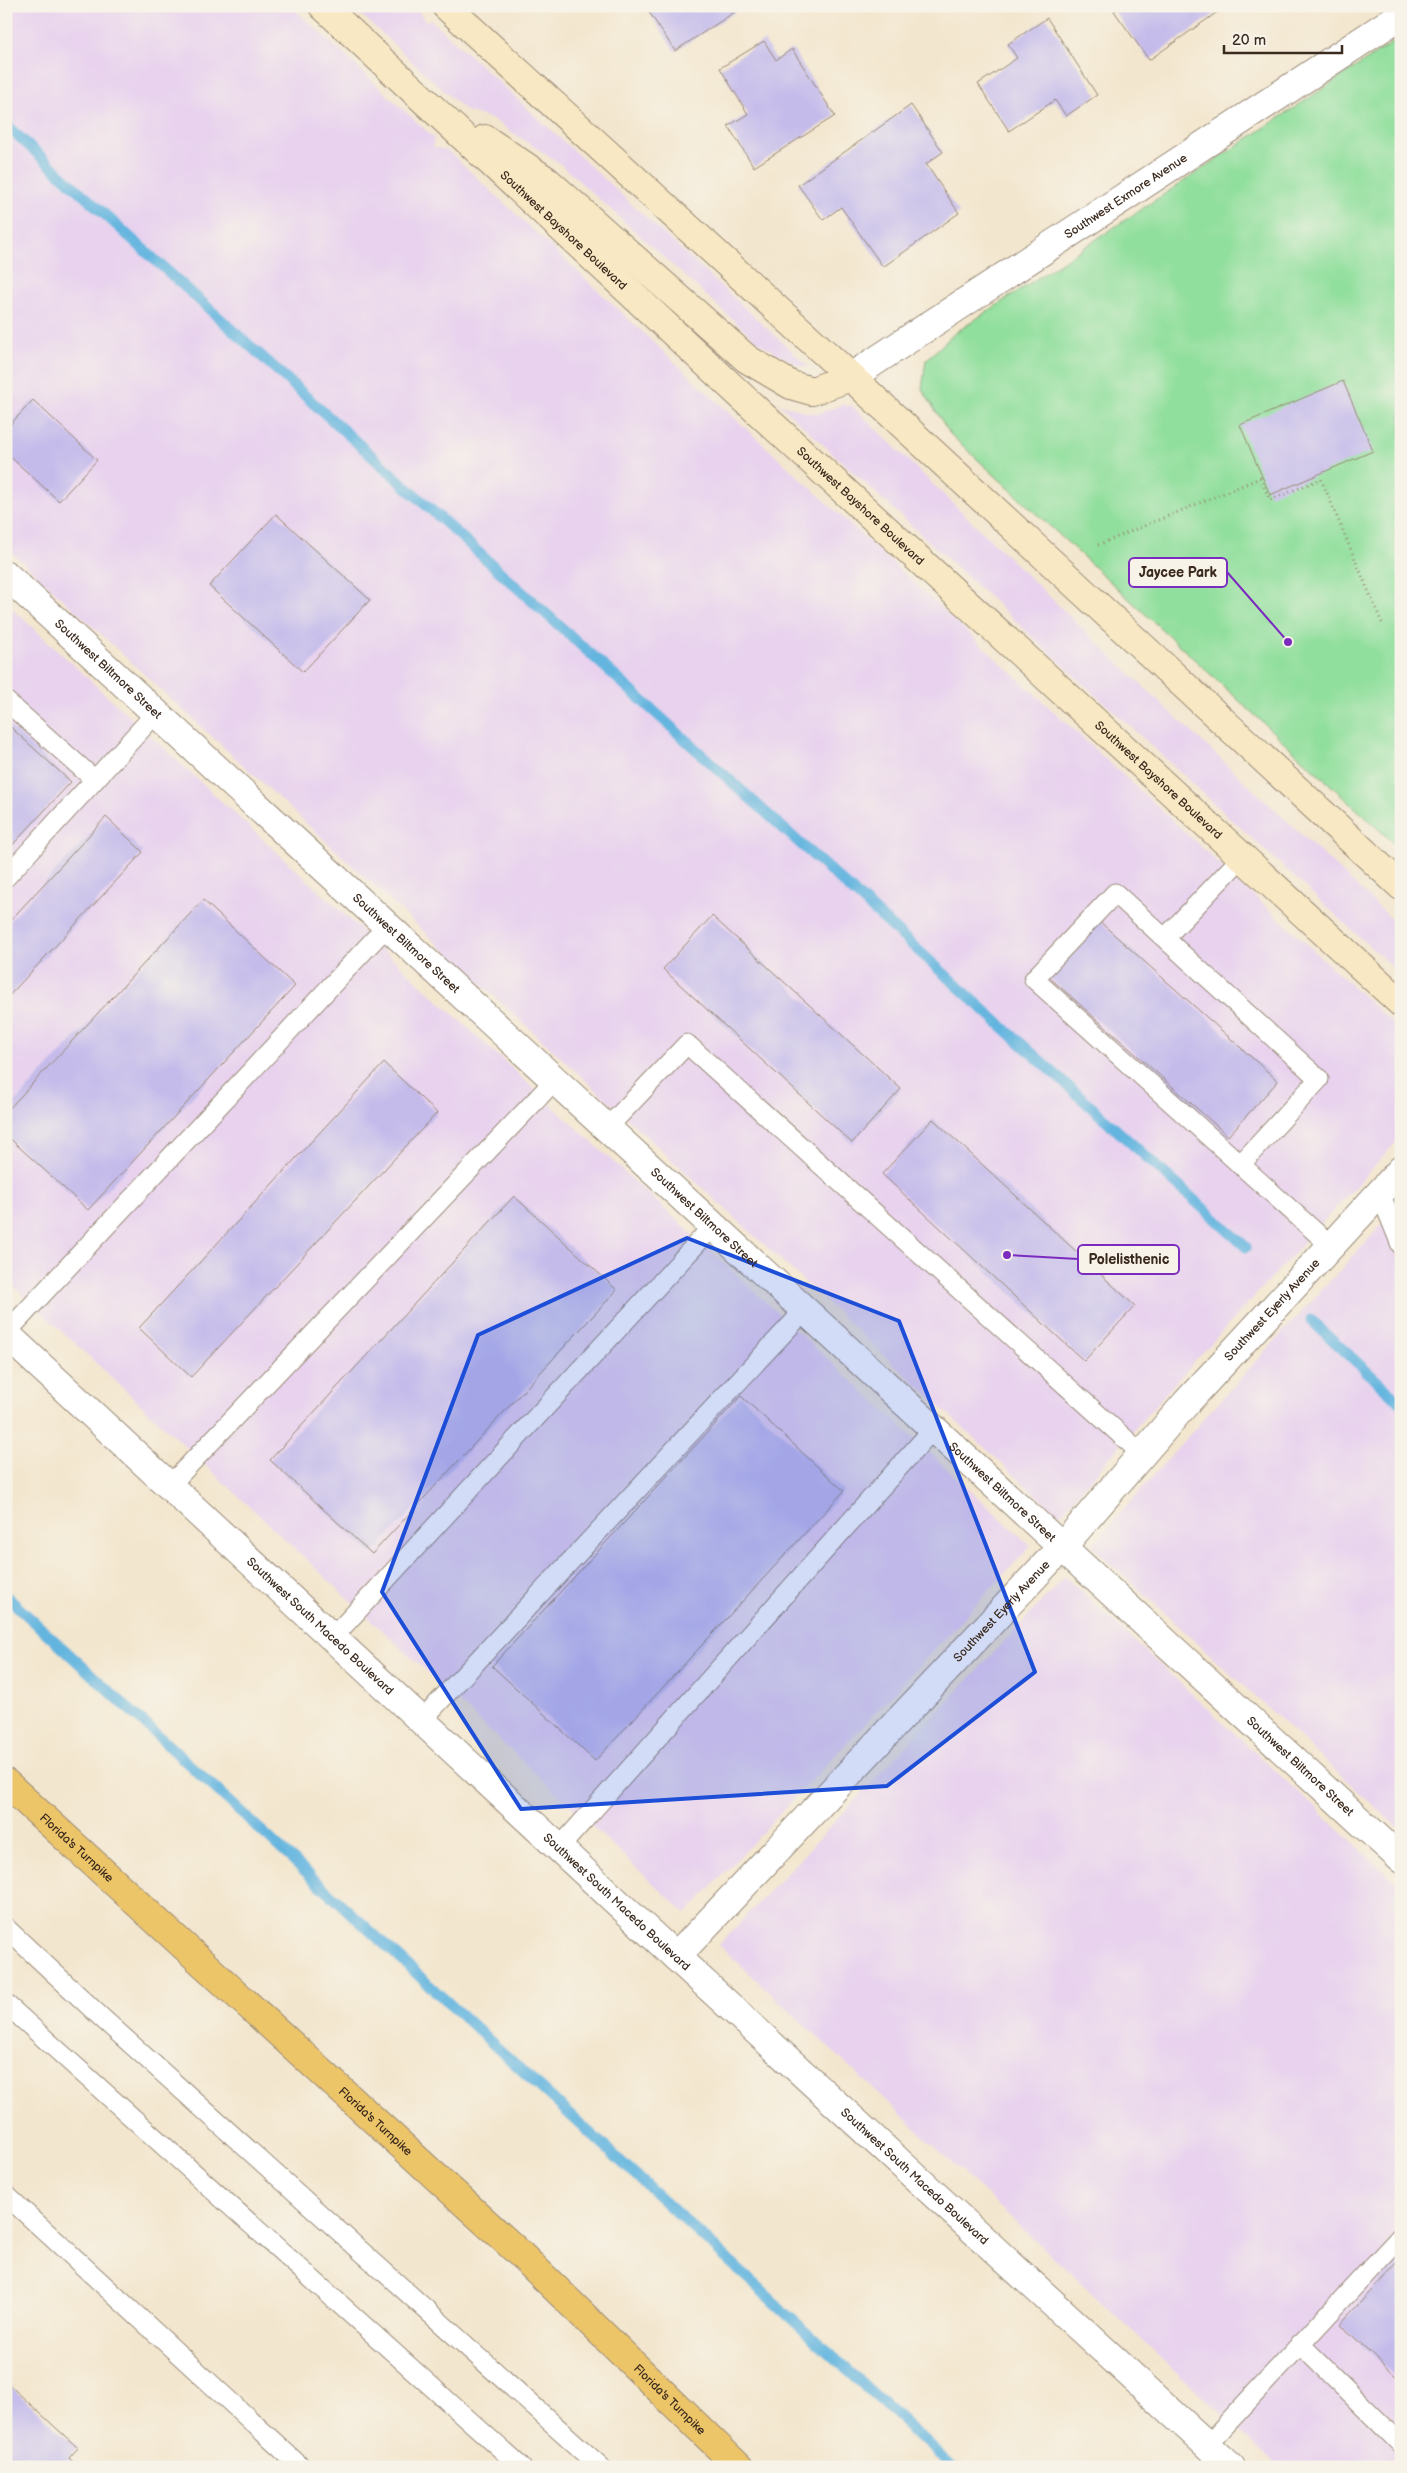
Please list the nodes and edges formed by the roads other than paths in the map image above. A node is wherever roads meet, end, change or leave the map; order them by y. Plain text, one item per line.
1 (323, 6) edge
2 (446, 6) edge
3 (1401, 14) edge
4 (457, 131) junction
5 (851, 377) junction
6 (6, 576) edge
7 (6, 701) edge
8 (156, 713) junction
9 (95, 780) junction
10 (1242, 857) junction
11 (6, 877) edge
12 (1401, 886) edge
13 (387, 926) junction
14 (1165, 938) junction
15 (1401, 1003) edge
16 (556, 1080) junction
17 (607, 1128) junction
18 (1240, 1165) junction
19 (1401, 1170) edge
20 (1380, 1193) junction
21 (713, 1226) junction
22 (1401, 1245) edge
23 (1331, 1246) junction
24 (805, 1310) junction
25 (6, 1333) edge
26 (934, 1428) junction
27 (1142, 1454) junction
28 (170, 1486) junction
29 (1062, 1546) junction
30 (333, 1637) junction
31 (422, 1720) junction
32 (6, 1783) edge
33 (559, 1848) junction
34 (1401, 1859) edge
35 (6, 1928) edge
36 (676, 1957) junction
37 (6, 2004) edge
38 (6, 2195) edge
39 (1401, 2236) edge
40 (1300, 2344) junction
41 (1401, 2444) edge
42 (1207, 2445) junction
43 (301, 2467) edge
44 (521, 2467) edge
45 (601, 2467) edge
46 (739, 2467) edge
47 (1231, 2467) edge

1 - 4 main road, Southwest Bayshore Boulevard
2 - 5 main road
3 - 5 street, Southwest Exmore Avenue
4 - 5 main road
4 - 10 main road, Southwest Bayshore Boulevard
5 - 12 main road
6 - 8 street, Southwest Biltmore Street
7 - 9 lane
8 - 9 lane
8 - 13 street, Southwest Biltmore Street
9 - 11 lane
10 - 14 lane
10 - 15 main road, Southwest Bayshore Boulevard
13 - 16 street, Southwest Biltmore Street
13 - 25 lane
14 - 18 lane
14 - 18 lane
16 - 17 street, Southwest Biltmore Street
16 - 28 lane
17 - 21 street, Southwest Biltmore Street
17 - 27 lane
18 - 23 lane
19 - 20 street, Southwest Eyerly Avenue
20 - 22 lane
20 - 23 street, Southwest Eyerly Avenue
21 - 24 street, Southwest Biltmore Street
21 - 30 lane
23 - 27 street, Southwest Eyerly Avenue
24 - 26 street, Southwest Biltmore Street
24 - 31 lane
25 - 28 street, Southwest South Macedo Boulevard
26 - 29 street, Southwest Biltmore Street
26 - 33 lane
27 - 29 street, Southwest Eyerly Avenue
28 - 30 street, Southwest South Macedo Boulevard
29 - 34 street, Southwest Biltmore Street
29 - 36 street, Southwest Eyerly Avenue
30 - 31 street, Southwest South Macedo Boulevard
31 - 33 street, Southwest South Macedo Boulevard
32 - 46 highway, Florida's Turnpike
33 - 36 street, Southwest South Macedo Boulevard
35 - 45 lane
36 - 42 street, Southwest South Macedo Boulevard
37 - 44 lane
38 - 43 lane
39 - 40 lane
40 - 41 lane
40 - 42 lane
42 - 47 street, Southwest South Macedo Boulevard

